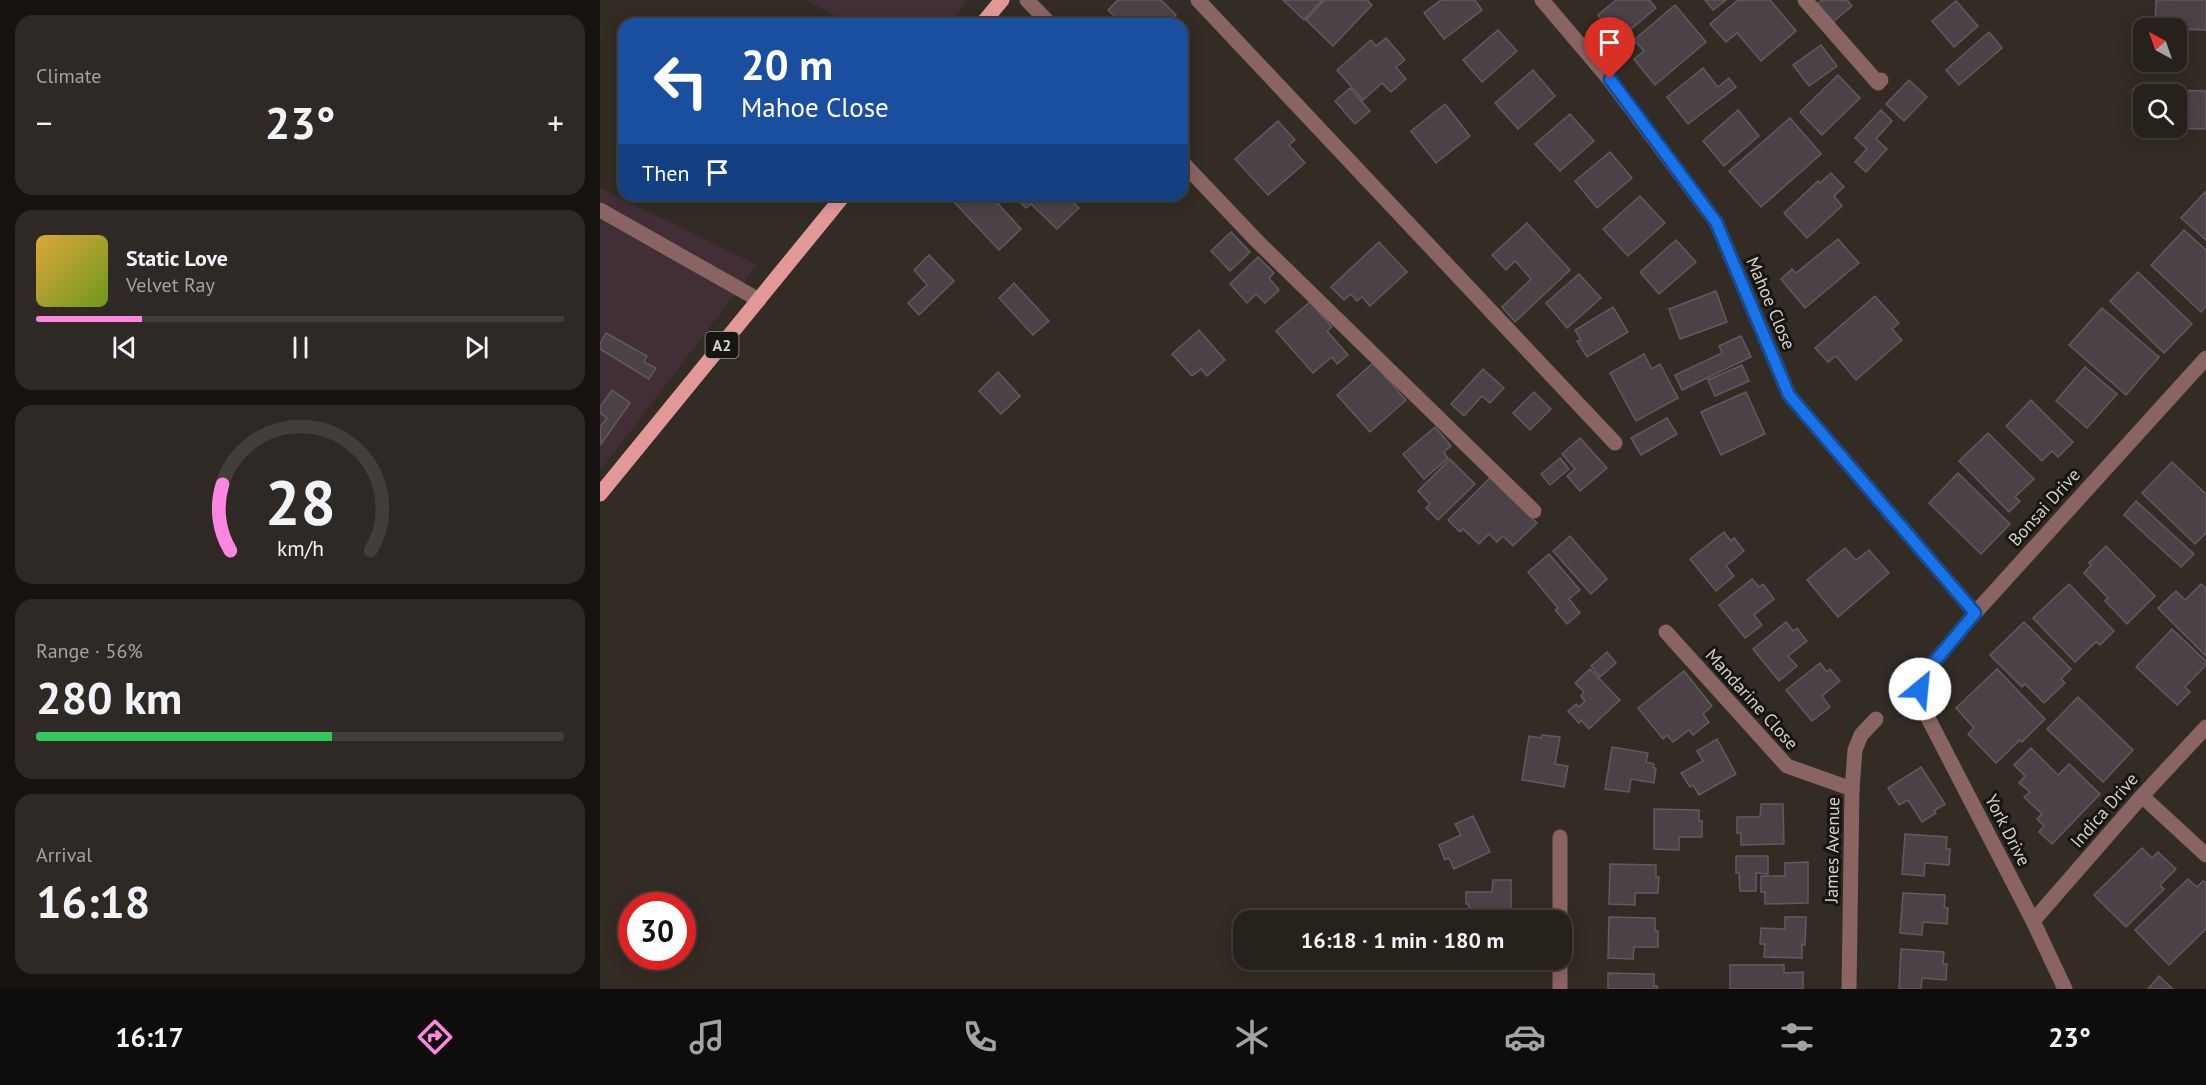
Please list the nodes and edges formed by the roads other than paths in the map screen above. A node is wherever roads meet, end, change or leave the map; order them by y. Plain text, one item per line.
1 (1002, 0) edge
2 (1027, 0) edge
3 (1198, 0) edge
4 (1542, 0) edge
5 (1805, 0) edge
6 (987, 18) edge
7 (1044, 18) edge
8 (1881, 80) dead end
9 (1188, 168) edge
10 (839, 201) edge
11 (600, 210) edge
12 (759, 300) junction
13 (2206, 358) edge
14 (1615, 443) dead end
15 (600, 494) edge
16 (1534, 511) dead end
17 (1975, 613) junction
18 (1666, 632) dead end
19 (1920, 689) joint
20 (1876, 719) dead end
21 (2206, 727) edge
22 (1852, 789) junction
23 (2142, 796) junction
24 (1560, 837) dead end
25 (2206, 855) edge
26 (1560, 910) edge
27 (2033, 921) junction
28 (1560, 970) edge
29 (1560, 989) edge
30 (1849, 989) edge
31 (2065, 989) edge

1 - 6 main road
2 - 7 street
3 - 14 street
4 - 17 street, Mahoe Close
5 - 8 street
9 - 16 street
10 - 12 main road, A2
11 - 12 street
12 - 15 main road, A2
13 - 17 street, Bonsai Drive
17 - 19 street, Bonsai Drive
18 - 22 street, Mandarine Close
19 - 27 street, York Drive
20 - 22 street, James Avenue
21 - 23 street, Indica Drive
22 - 30 street, James Avenue
23 - 25 street
23 - 27 street, Indica Drive
24 - 26 street
27 - 31 street, York Drive
28 - 29 street

